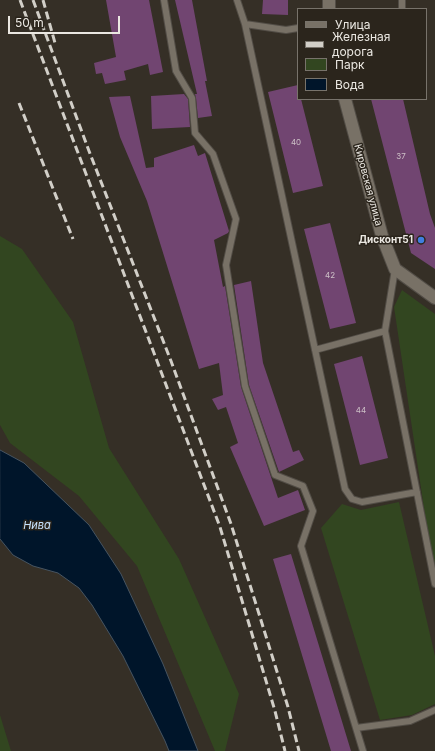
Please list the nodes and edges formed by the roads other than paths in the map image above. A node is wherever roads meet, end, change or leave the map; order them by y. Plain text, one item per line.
1 (164, 0) edge
2 (237, 0) edge
3 (245, 24) junction
4 (297, 28) edge
5 (345, 100) edge
6 (395, 269) junction
7 (435, 298) edge
8 (385, 331) junction
9 (315, 350) junction
10 (417, 492) junction
11 (435, 584) edge
12 (435, 710) edge
13 (356, 728) junction
14 (363, 751) edge

1 - 13 lane
2 - 3 lane
3 - 4 lane
3 - 9 lane
5 - 6 street, Кировская улица
6 - 7 street
6 - 8 lane
8 - 9 lane
8 - 10 lane
9 - 10 lane
10 - 11 lane
12 - 13 lane
13 - 14 lane

